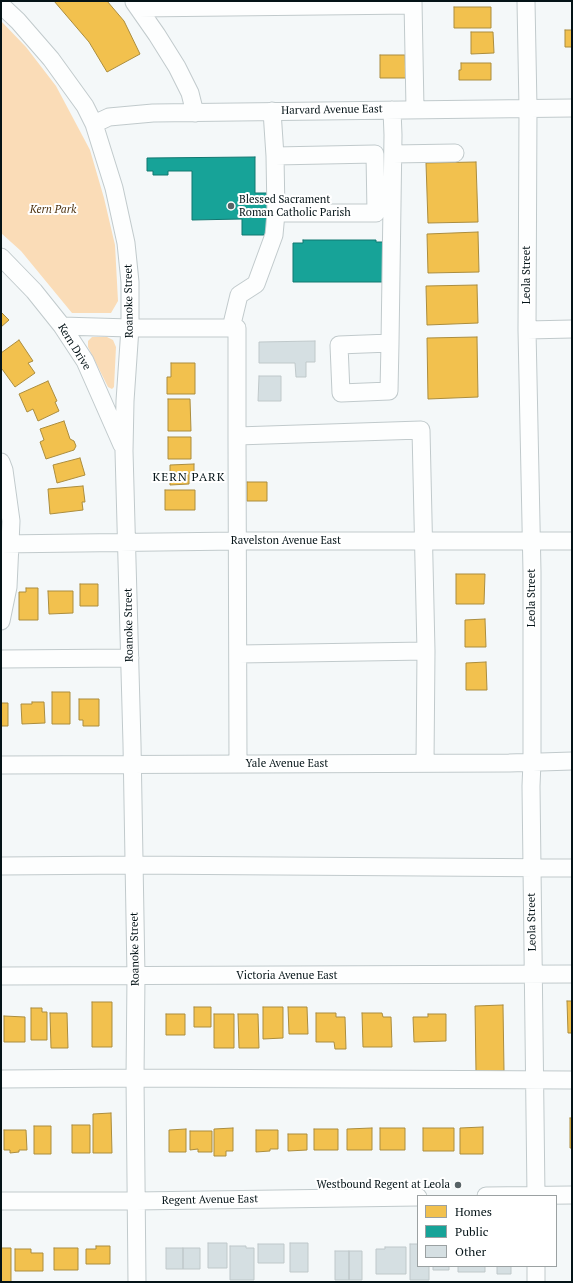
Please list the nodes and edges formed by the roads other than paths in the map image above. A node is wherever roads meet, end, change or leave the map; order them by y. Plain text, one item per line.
1 (526, 1) edge
2 (413, 3) edge
3 (136, 4) edge
4 (1, 5) edge
5 (528, 108) junction
6 (572, 108) edge
7 (415, 109) junction
8 (392, 110) junction
9 (272, 111) junction
10 (195, 112) junction
11 (94, 124) junction
12 (455, 153) dead end
13 (393, 154) junction
14 (275, 156) junction
15 (276, 213) junction
16 (1, 257) edge
17 (62, 326) junction
18 (130, 328) junction
19 (234, 328) junction
20 (572, 329) edge
21 (527, 330) junction
22 (390, 343) dead end
23 (238, 436) junction
24 (124, 451) junction
25 (1, 462) edge
26 (238, 540) junction
27 (423, 541) junction
28 (531, 541) junction
29 (572, 541) edge
30 (127, 543) junction
31 (6, 544) edge
32 (1, 621) edge
33 (426, 651) junction
34 (238, 654) junction
35 (130, 658) junction
36 (1, 659) edge
37 (572, 761) edge
38 (532, 762) junction
39 (425, 763) junction
40 (238, 764) junction
41 (1, 765) edge
42 (132, 765) junction
43 (1, 866) edge
44 (133, 866) junction
45 (532, 868) junction
46 (572, 868) edge
47 (572, 974) edge
48 (533, 975) junction
49 (1, 976) edge
50 (136, 976) junction
51 (134, 1078) junction
52 (1, 1079) edge
53 (572, 1080) edge
54 (534, 1081) junction
55 (536, 1195) edge
56 (557, 1195) edge
57 (572, 1195) edge
58 (417, 1197) edge
59 (136, 1201) junction
60 (1, 1202) edge
61 (536, 1267) edge
62 (137, 1282) edge
63 (536, 1282) edge

1 - 5 street, Leola Street
2 - 3 street
2 - 7 street
3 - 10 street
4 - 11 street, Roanoke Street
5 - 6 street, Harvard Avenue East
5 - 7 street, Harvard Avenue East
5 - 21 street, Leola Street
7 - 8 street, Harvard Avenue East
8 - 9 street, Harvard Avenue East
8 - 13 street
9 - 10 street, Harvard Avenue East
9 - 14 street
10 - 11 street, Harvard Avenue East
11 - 18 street, Roanoke Street
12 - 13 street
13 - 22 street
14 - 15 street
14 - 15 street
15 - 19 street
16 - 17 street, Kern Drive
17 - 18 street
17 - 24 street, Kern Drive
18 - 19 street
18 - 24 street, Roanoke Street
19 - 23 street
20 - 21 street
21 - 28 street, Leola Street
23 - 26 street
23 - 27 street
24 - 30 street, Roanoke Street
25 - 31 street
26 - 27 street, Ravelston Avenue East
26 - 30 street, Ravelston Avenue East
26 - 34 street
27 - 28 street, Ravelston Avenue East
27 - 33 street
28 - 29 street, Ravelston Avenue East
28 - 38 street, Leola Street
30 - 31 street, Ravelston Avenue East
30 - 35 street, Roanoke Street
31 - 32 street
33 - 34 street
33 - 39 street
34 - 40 street
35 - 36 street
35 - 42 street, Roanoke Street
37 - 38 street, Yale Avenue East
38 - 39 street, Yale Avenue East
38 - 45 street, Leola Street
39 - 40 street, Yale Avenue East
40 - 42 street, Yale Avenue East
41 - 42 street, Yale Avenue East
42 - 44 street, Roanoke Street
43 - 44 street
44 - 45 street
44 - 50 street, Roanoke Street
45 - 46 street
45 - 48 street, Leola Street
47 - 48 street, Victoria Avenue East
48 - 50 street, Victoria Avenue East
48 - 54 street, Leola Street
49 - 50 street, Victoria Avenue East
50 - 51 street, Roanoke Street
51 - 52 street
51 - 54 street
51 - 59 street, Roanoke Street
53 - 54 street
54 - 55 street, Leola Street
56 - 57 street
58 - 59 street, Regent Avenue East
59 - 60 street, Regent Avenue East
59 - 62 street, Roanoke Street
61 - 63 street

